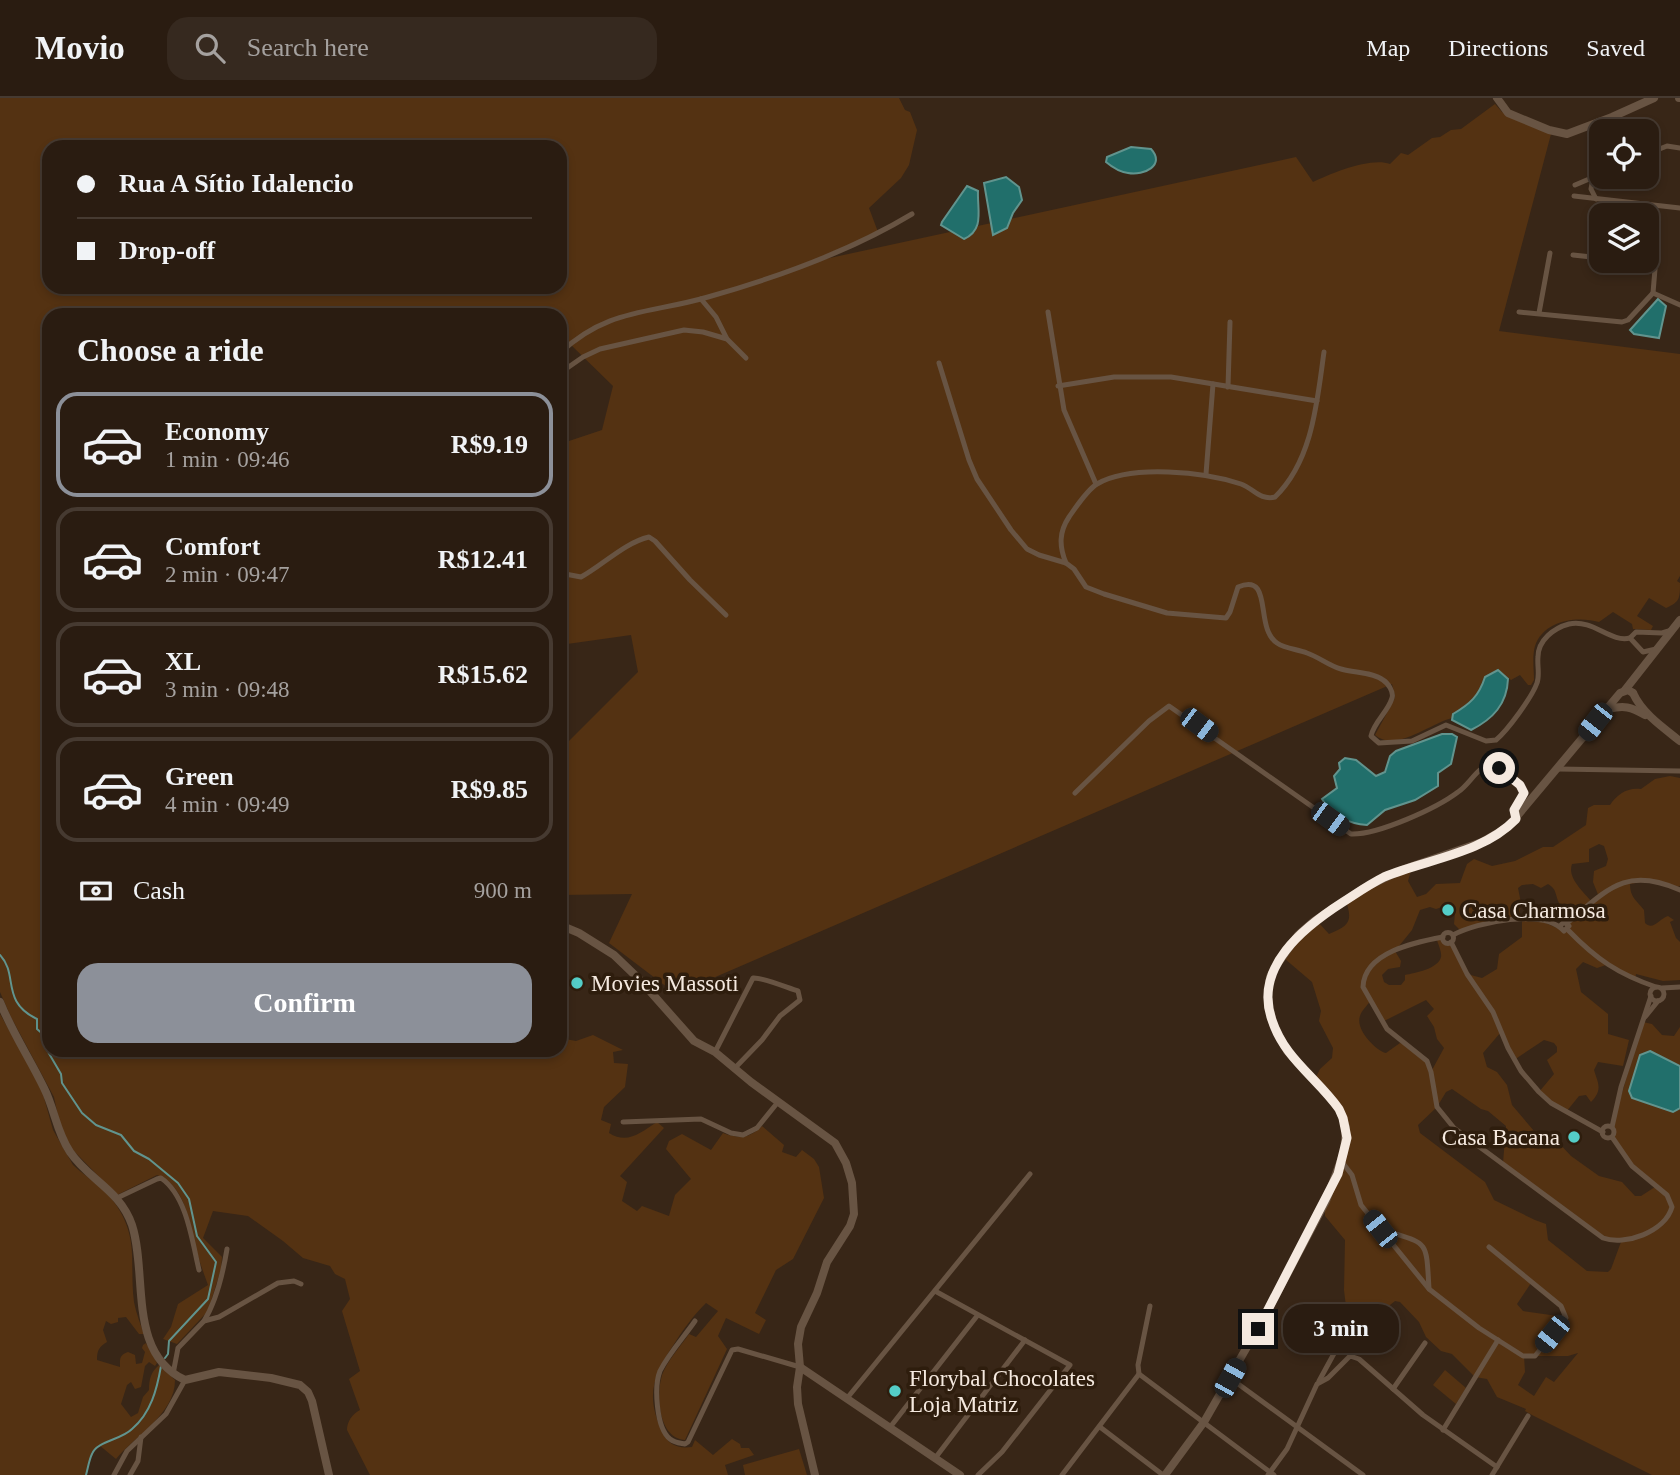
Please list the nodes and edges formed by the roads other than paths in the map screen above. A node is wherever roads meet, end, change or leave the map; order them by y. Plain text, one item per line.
1 (1497, 98) edge
2 (1654, 98) edge
3 (1680, 148) edge
4 (1659, 150) edge
5 (1589, 180) edge
6 (1575, 186) dead end
7 (1591, 189) edge
8 (1574, 196) dead end
9 (1596, 199) junction
10 (1680, 208) edge
11 (912, 214) dead end
12 (1550, 253) dead end
13 (1573, 255) dead end
14 (1589, 257) edge
15 (1655, 273) edge
16 (1653, 292) junction
17 (701, 299) junction
18 (1680, 304) edge
19 (1048, 312) dead end
20 (1519, 312) dead end
21 (1539, 313) junction
22 (1230, 322) dead end
23 (727, 339) junction
24 (567, 347) edge
25 (1324, 352) dead end
26 (746, 358) dead end
27 (939, 363) dead end
28 (567, 368) edge
29 (1213, 384) junction
30 (1058, 386) junction
31 (1228, 387) junction
32 (1317, 401) junction
33 (1206, 474) junction
34 (1096, 484) junction
35 (1066, 563) junction
36 (567, 574) edge
37 (726, 615) dead end
38 (1680, 620) edge
39 (1673, 629) junction
40 (1630, 638) junction
41 (1656, 649) junction
42 (1643, 652) junction
43 (1645, 664) junction
44 (1638, 671) junction
45 (1627, 698) junction
46 (1680, 741) edge
47 (1558, 769) junction
48 (1680, 771) edge
49 (1075, 793) dead end
50 (1516, 819) junction
51 (1680, 890) edge
52 (1568, 926) junction
53 (567, 928) edge
54 (1453, 935) junction
55 (1443, 937) junction
56 (1451, 942) junction
57 (1680, 988) edge
58 (1655, 991) junction
59 (1661, 999) junction
60 (0, 1002) edge
61 (1643, 1019) junction
62 (715, 1052) junction
63 (734, 1069) junction
64 (778, 1102) junction
65 (623, 1122) dead end
66 (1612, 1127) junction
67 (1602, 1132) junction
68 (1612, 1137) junction
69 (1342, 1163) junction
70 (1030, 1174) dead end
71 (117, 1198) junction
72 (1380, 1229) junction
73 (1489, 1247) dead end
74 (227, 1248) dead end
75 (199, 1270) dead end
76 (301, 1284) dead end
77 (1429, 1289) junction
78 (935, 1291) junction
79 (1150, 1306) dead end
80 (977, 1316) junction
81 (204, 1321) junction
82 (695, 1321) dead end
83 (1349, 1326) dead end
84 (1025, 1340) junction
85 (1498, 1340) junction
86 (1425, 1343) dead end
87 (800, 1367) junction
88 (170, 1372) junction
89 (1139, 1374) junction
90 (1230, 1378) junction
91 (185, 1380) junction
92 (1317, 1384) junction
93 (1393, 1389) junction
94 (848, 1397) junction
95 (1528, 1416) dead end
96 (1204, 1422) junction
97 (891, 1426) junction
98 (1298, 1426) junction
99 (1100, 1427) junction
100 (1443, 1430) junction
101 (141, 1437) junction
102 (936, 1457) junction
103 (1497, 1467) junction
104 (1270, 1474) edge
105 (114, 1475) edge
106 (130, 1475) edge
107 (329, 1475) edge
108 (815, 1475) edge
109 (960, 1475) edge
110 (978, 1475) edge
111 (1062, 1475) edge
112 (1164, 1475) edge
113 (1363, 1475) edge
114 (1492, 1475) edge

1 - 2 street
3 - 4 street
5 - 6 street
7 - 9 street
8 - 9 street
9 - 10 street
11 - 17 street
12 - 21 street
13 - 14 street
15 - 16 street
16 - 18 street
16 - 21 street
17 - 23 street
17 - 24 street
19 - 30 street
20 - 21 street
22 - 31 street
23 - 26 street
23 - 28 street
25 - 32 street
27 - 35 street
29 - 30 street
29 - 31 street
29 - 33 street
30 - 34 street
31 - 32 street
32 - 33 street
33 - 34 street
34 - 35 street
35 - 40 street
36 - 37 street
38 - 39 street
39 - 40 street
39 - 41 street
40 - 42 street
41 - 42 street
41 - 43 street
42 - 44 street
43 - 44 street
43 - 45 street
44 - 45 street
45 - 46 street
45 - 47 street
47 - 48 street
47 - 50 street
49 - 50 street
50 - 69 street
51 - 52 street
52 - 54 street
52 - 58 street
53 - 62 street
54 - 55 street
54 - 56 street
55 - 56 street
55 - 68 street
56 - 67 street
57 - 58 street
57 - 59 street
58 - 59 street
58 - 59 street
58 - 61 street
59 - 61 street
60 - 71 street
61 - 66 street
62 - 63 street
62 - 63 street
63 - 64 street
64 - 65 street
64 - 87 street
66 - 67 street
66 - 68 street
67 - 68 street
69 - 72 street
69 - 90 street
70 - 78 street
71 - 75 street
71 - 88 street
72 - 77 street
72 - 77 street
73 - 85 street
74 - 81 street
76 - 81 street
77 - 85 street
78 - 80 street
78 - 94 street
79 - 89 street
80 - 84 street
80 - 97 street
81 - 88 street
82 - 87 street
83 - 92 street
84 - 102 street
84 - 110 street
85 - 100 street
86 - 93 street
87 - 94 street
87 - 108 street
88 - 91 street
89 - 96 street
89 - 99 street
90 - 96 street
90 - 98 street
91 - 101 street
91 - 107 street
92 - 93 street
92 - 98 street
93 - 100 street
94 - 97 street
95 - 103 street
96 - 104 street
96 - 112 street
97 - 102 street
98 - 104 street
98 - 113 street
99 - 111 street
99 - 112 street
100 - 103 street
101 - 105 street
101 - 106 street
102 - 109 street
103 - 114 street

